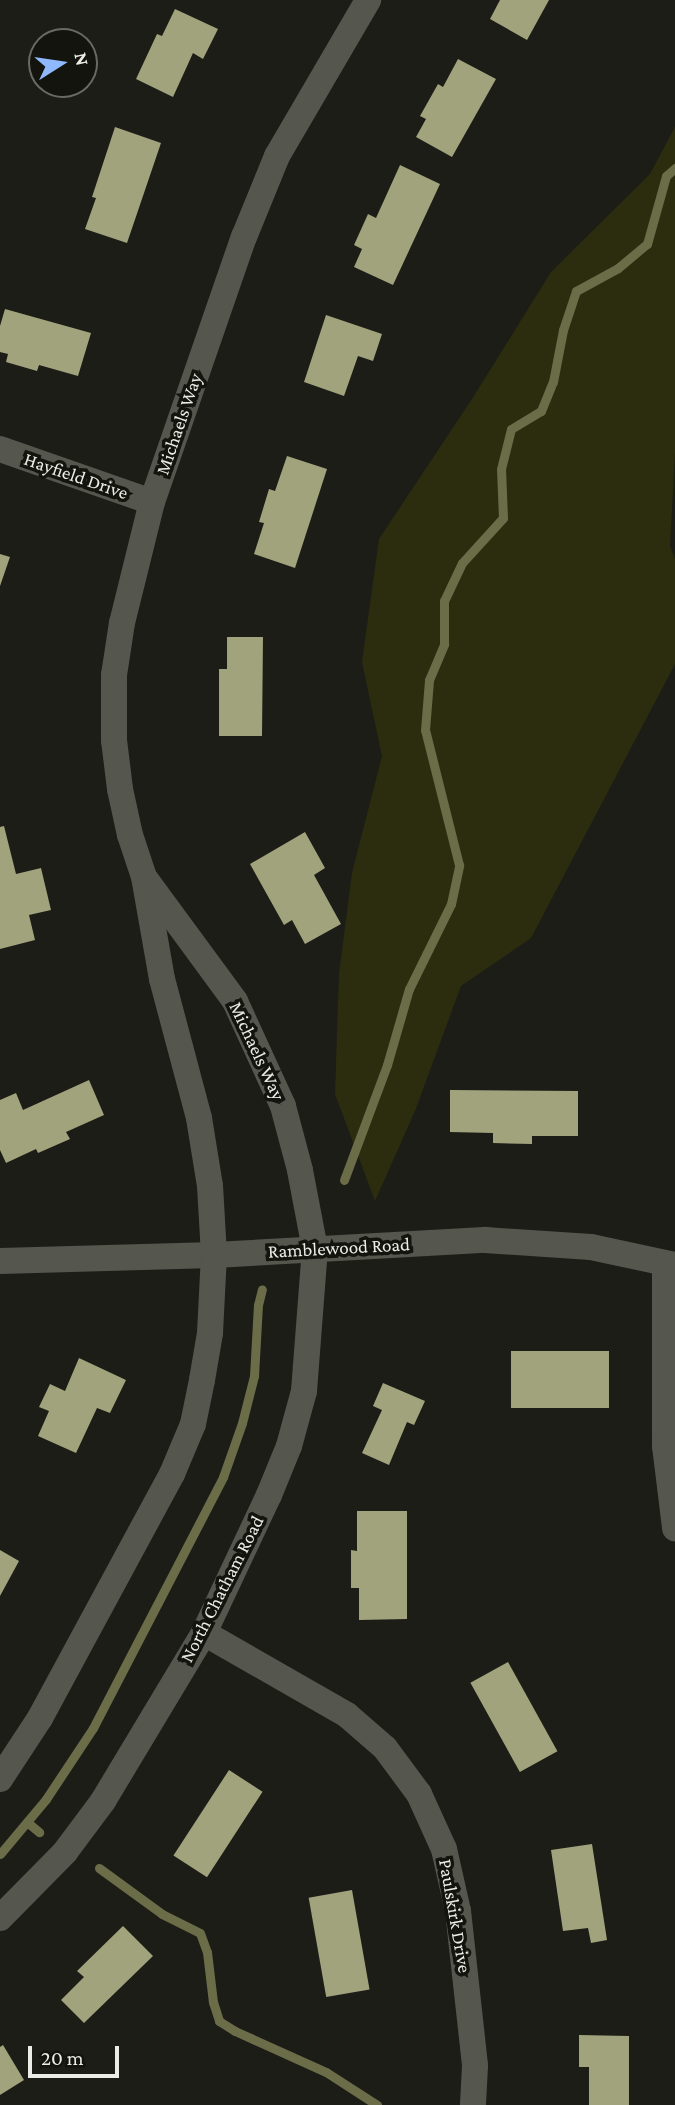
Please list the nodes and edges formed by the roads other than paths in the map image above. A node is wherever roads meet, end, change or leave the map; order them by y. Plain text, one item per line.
1 (368, 0) edge
2 (0, 449) edge
3 (152, 502) junction
4 (144, 877) junction
5 (315, 1249) junction
6 (214, 1255) junction
7 (0, 1261) edge
8 (670, 1265) edge
9 (675, 1528) edge
10 (204, 1633) junction
11 (0, 1779) edge
12 (0, 1918) edge
13 (473, 2105) edge

1 - 3 street, Michaels Way
2 - 3 street, Hayfield Drive
3 - 4 street, Michaels Way
4 - 5 street, Michaels Way
4 - 6 street, Michaels Way
5 - 6 street, Ramblewood Road
5 - 8 street, Ramblewood Road
5 - 10 street, North Chatham Road
6 - 7 street, Ramblewood Road
6 - 11 street
8 - 9 street
10 - 12 street, North Chatham Road
10 - 13 street, Paulskirk Drive

